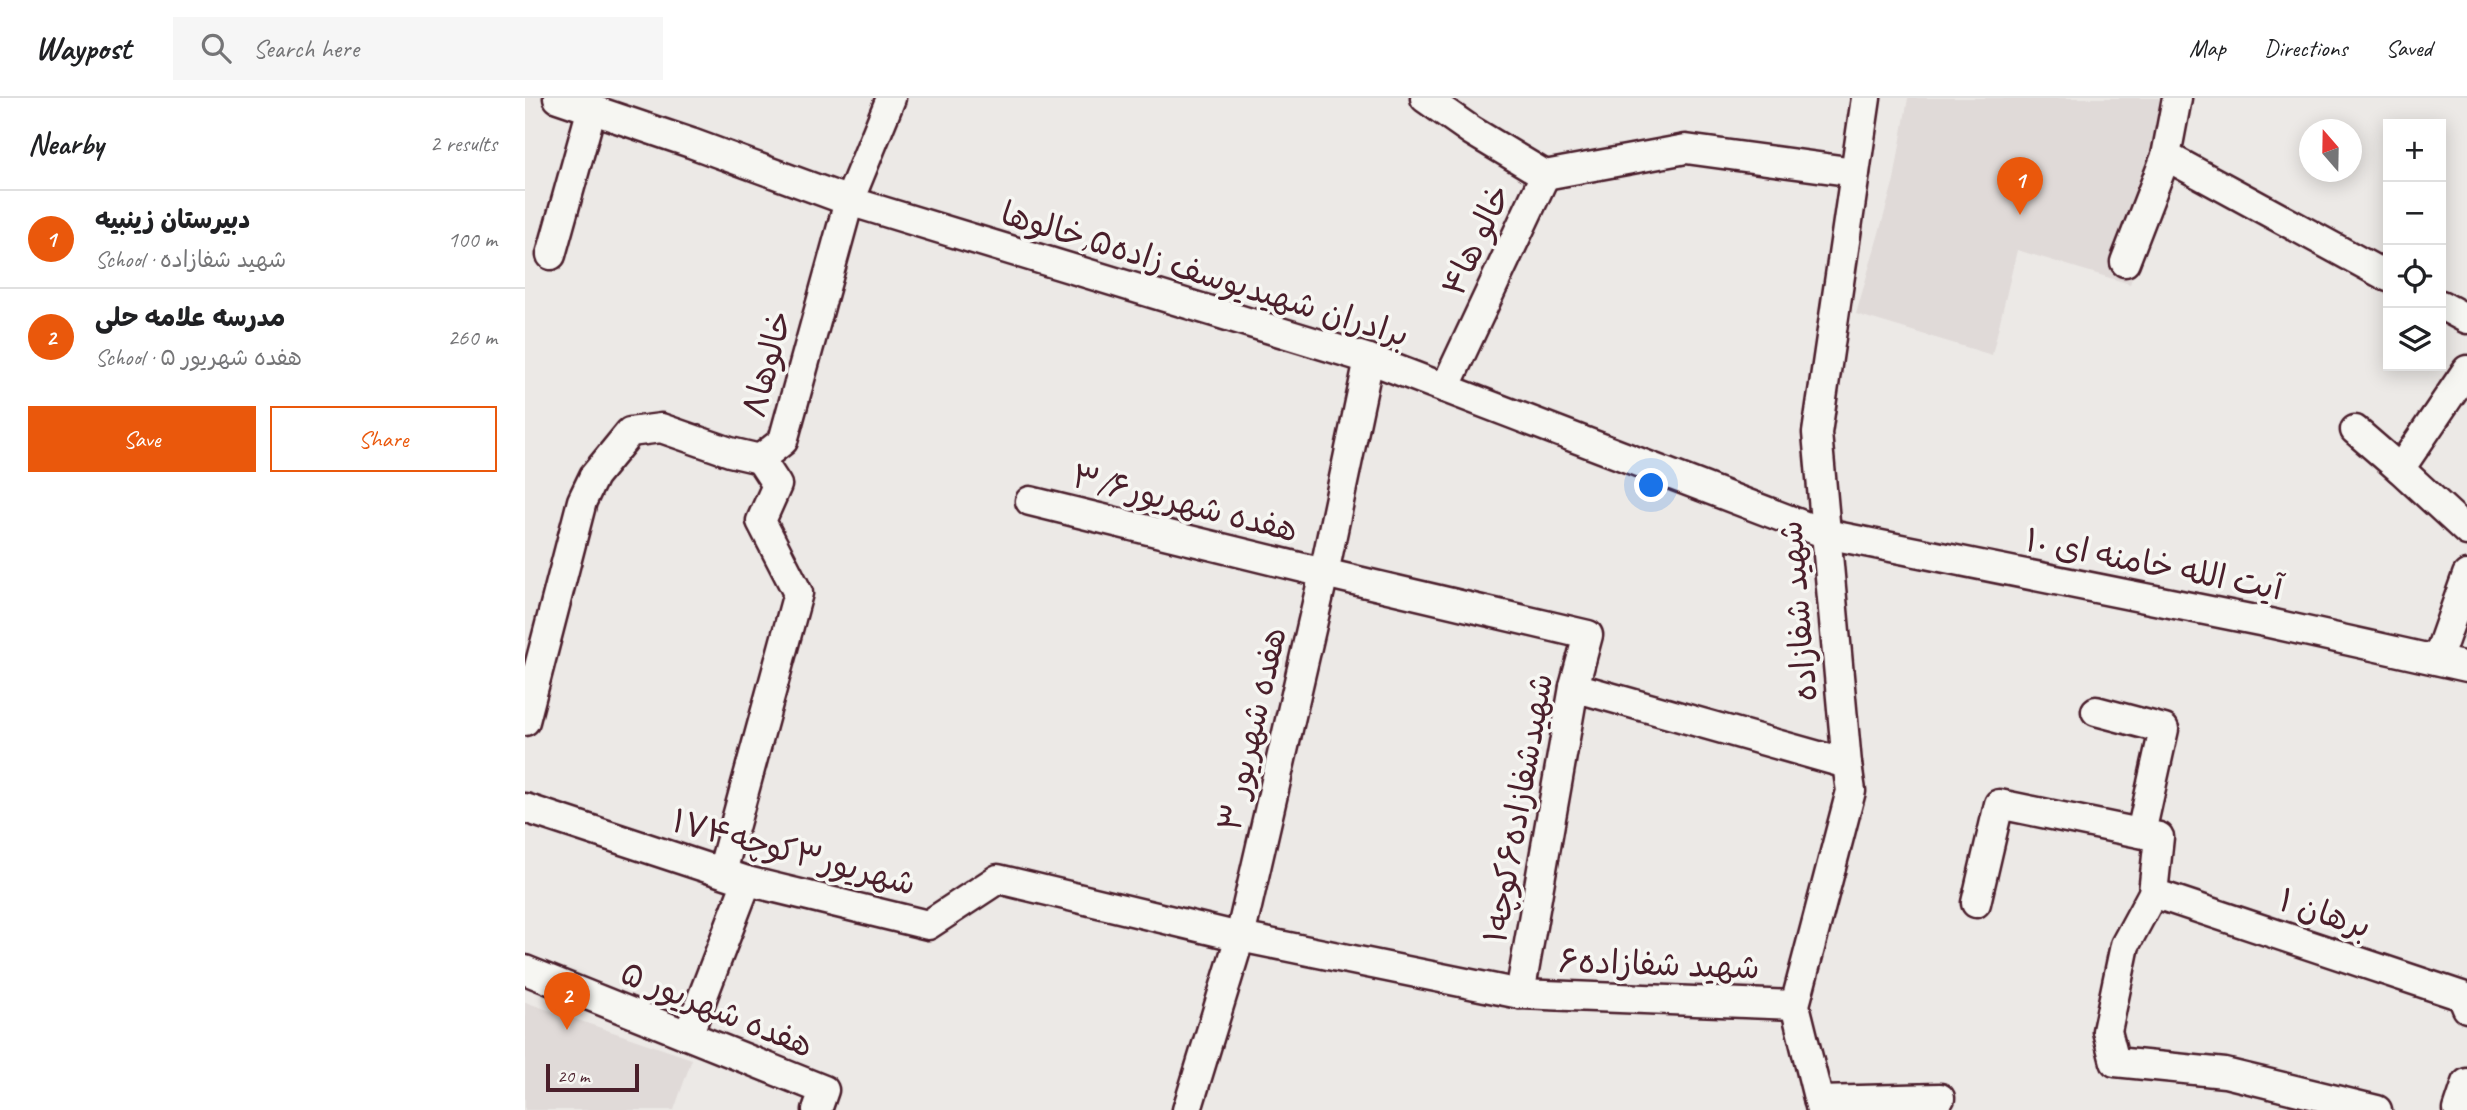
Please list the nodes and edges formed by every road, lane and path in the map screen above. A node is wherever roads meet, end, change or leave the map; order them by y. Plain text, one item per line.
1 (558, 98) edge
2 (891, 98) edge
3 (1426, 98) edge
4 (1865, 98) edge
5 (2177, 98) edge
6 (592, 108) junction
7 (2166, 156) junction
8 (1855, 172) junction
9 (1545, 175) junction
10 (849, 201) junction
11 (551, 255) dead end
12 (2125, 262) dead end
13 (2383, 274) edge
14 (2446, 308) edge
15 (2467, 319) edge
16 (1369, 359) junction
17 (2467, 370) edge
18 (1445, 388) junction
19 (2355, 430) dead end
20 (760, 459) junction
21 (2400, 469) junction
22 (1030, 501) dead end
23 (2467, 531) edge
24 (1826, 534) junction
25 (1324, 573) junction
26 (2467, 575) edge
27 (1588, 635) joint
28 (2437, 660) junction
29 (2467, 667) edge
30 (1574, 687) junction
31 (2096, 711) dead end
32 (525, 721) edge
33 (1847, 764) junction
34 (525, 808) edge
35 (2141, 833) junction
36 (734, 877) junction
37 (2153, 893) junction
38 (1976, 903) dead end
39 (1240, 937) junction
40 (525, 970) edge
41 (2465, 993) edge
42 (1520, 994) junction
43 (1795, 1005) junction
44 (688, 1035) junction
45 (2467, 1083) edge
46 (1940, 1098) dead end
47 (1820, 1105) edge
48 (817, 1110) edge
49 (1187, 1110) edge
50 (2377, 1110) edge
51 (2458, 1110) edge

1 - 6 street, برادران شهیدیوسف زاده۵,خالوها
2 - 10 street, خالوها۸
3 - 9 street, خالو ها۴
4 - 8 street, شهید شفازاده
5 - 7 street
6 - 10 street, برادران شهیدیوسف زاده۵,خالوها
6 - 11 street
7 - 12 street
7 - 13 street
8 - 9 street
8 - 24 street, شهید شفازاده
9 - 18 street, خالو ها۴
10 - 16 street, برادران شهیدیوسف زاده۵,خالوها
10 - 20 street, خالوها۸
14 - 15 street
16 - 18 street, برادران شهیدیوسف زاده۵,خالوها
16 - 25 street, هفده شهریور ۳
17 - 21 street
18 - 24 street, برادران شهیدیوسف زاده۵,خالوها
19 - 21 street
20 - 32 street, خالوها۸
20 - 36 street
21 - 23 street
22 - 25 street, هفده شهریور۳/۶
24 - 28 street, آیت الله خامنه ای ۱۰
24 - 33 street, شهید شفازاده
25 - 27 street, هفده شهریور۳/۶
25 - 39 street, هفده شهریور ۳
26 - 28 street
27 - 30 street, شهیدشفازاده۶کوچه۱
28 - 29 street, آیت الله خامنه ای ۱۰
30 - 33 street
30 - 42 street, شهیدشفازاده۶کوچه۱
31 - 35 street
33 - 43 street, شهید شفازاده
34 - 36 street, ۱۷شهریور۳کوچه۴
35 - 37 street
35 - 38 street
36 - 39 street, ۱۷شهریور۳کوچه۴
36 - 44 street
37 - 41 street, برهان ۱
37 - 50 street
39 - 42 street, ۱۷شهریور۳کوچه۴
39 - 49 street, هفده شهریور ۳
40 - 44 street, هفده شهریور ۵
42 - 43 street, شهید شفازاده۶
43 - 47 street, شهید شفازاده
44 - 48 street, هفده شهریور ۵
45 - 51 street
46 - 47 street

